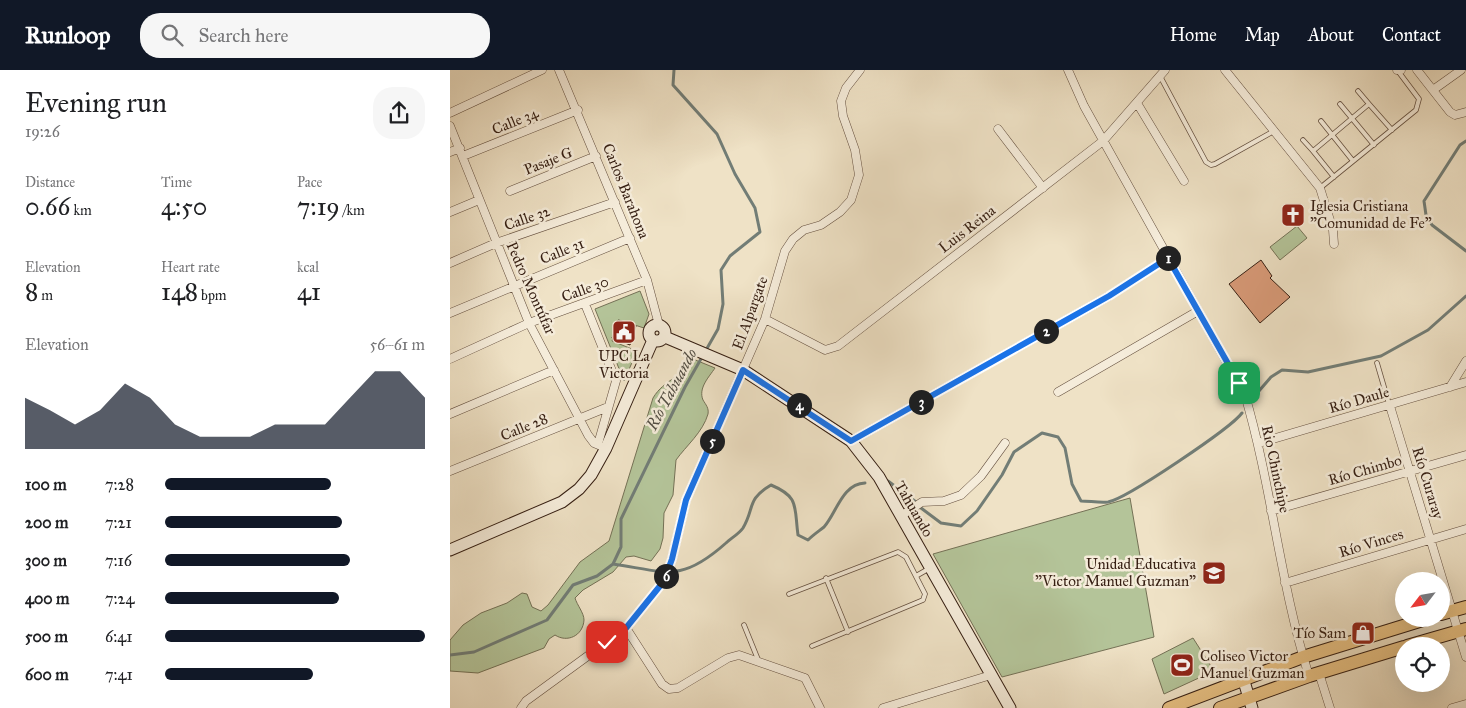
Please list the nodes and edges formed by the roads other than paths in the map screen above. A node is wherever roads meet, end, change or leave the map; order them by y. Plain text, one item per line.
1 (542, 70) edge
2 (559, 70) edge
3 (860, 70) edge
4 (1068, 70) edge
5 (1225, 70) edge
6 (1399, 70) edge
7 (1417, 70) edge
8 (1461, 70) edge
9 (1162, 73) edge
10 (1358, 90) dead end
11 (1433, 90) junction
12 (1137, 103) junction
13 (1340, 104) dead end
14 (1370, 104) junction
15 (578, 110) junction
16 (1466, 112) edge
17 (450, 113) edge
18 (1352, 119) junction
19 (1320, 121) dead end
20 (450, 126) edge
21 (998, 129) dead end
22 (1392, 130) junction
23 (1274, 132) junction
24 (1332, 135) junction
25 (1303, 140) dead end
26 (1103, 141) junction
27 (1374, 145) junction
28 (460, 148) junction
29 (1313, 151) junction
30 (450, 152) edge
31 (463, 156) junction
32 (596, 156) junction
33 (1354, 161) junction
34 (1334, 177) junction
35 (1184, 181) dead end
36 (1043, 188) junction
37 (1320, 188) junction
38 (510, 192) dead end
39 (479, 200) junction
40 (614, 202) junction
41 (450, 212) edge
42 (630, 238) junction
43 (496, 243) junction
44 (1334, 244) dead end
45 (1168, 258) junction
46 (450, 263) edge
47 (647, 280) junction
48 (514, 285) junction
49 (585, 304) junction
50 (1198, 311) junction
51 (450, 312) edge
52 (765, 320) junction
53 (529, 323) junction
54 (659, 325) junction
55 (665, 337) junction
56 (653, 340) junction
57 (450, 359) edge
58 (1466, 361) edge
59 (1377, 363) dead end
60 (739, 369) junction
61 (554, 370) junction
62 (1466, 382) edge
63 (1450, 387) junction
64 (1058, 392) dead end
65 (1390, 406) junction
66 (608, 407) junction
67 (450, 414) edge
68 (578, 419) junction
69 (851, 441) junction
70 (1005, 443) dead end
71 (1259, 444) junction
72 (602, 446) junction
73 (1466, 455) edge
74 (1410, 471) junction
75 (450, 472) edge
76 (1271, 511) junction
77 (901, 516) junction
78 (1466, 529) edge
79 (1431, 540) junction
80 (450, 550) edge
81 (930, 568) junction
82 (1438, 572) edge
83 (916, 576) junction
84 (826, 578) junction
85 (1285, 583) junction
86 (789, 594) dead end
87 (1466, 606) edge
88 (1450, 611) edge
89 (1450, 616) edge
90 (744, 625) dead end
91 (626, 628) junction
92 (1397, 628) edge
93 (1462, 630) edge
94 (848, 632) junction
95 (1439, 637) edge
96 (812, 646) dead end
97 (1395, 650) edge
98 (1303, 657) junction
99 (1466, 657) edge
100 (759, 662) junction
101 (1314, 674) junction
102 (991, 675) junction
103 (1242, 678) junction
104 (1250, 703) edge
105 (1466, 704) edge
106 (521, 708) edge
107 (820, 708) edge
108 (883, 708) edge
109 (1010, 708) edge
110 (1169, 708) edge
111 (1220, 708) edge
112 (1330, 708) edge
113 (1452, 708) edge

1 - 17 street
2 - 15 street, Carlos Barahona
3 - 52 street, El Alpargate
4 - 26 street, Rio Chinchipe
5 - 23 street
6 - 22 lane
7 - 11 street
8 - 11 street
9 - 12 street, Luis Reina
9 - 23 lane
10 - 14 lane
11 - 16 street
12 - 26 street, Luis Reina
12 - 35 street
13 - 18 lane
14 - 18 lane
14 - 22 lane
15 - 31 street, Calle 34
15 - 32 street, Carlos Barahona
18 - 24 lane
18 - 27 lane
19 - 24 lane
20 - 28 street, Pedro Montúfar
21 - 36 street
22 - 27 lane
23 - 37 street
24 - 29 lane
24 - 33 lane
25 - 29 lane
26 - 36 street, Luis Reina
26 - 45 street, Rio Chinchipe
27 - 33 lane
28 - 30 street
28 - 31 street, Pedro Montúfar
29 - 34 lane
31 - 39 street, Pedro Montúfar
32 - 38 street, Pasaje G
32 - 40 street, Carlos Barahona
33 - 34 lane
34 - 37 lane
36 - 52 street, Luis Reina
37 - 44 street
39 - 41 street
39 - 43 street, Pedro Montúfar
40 - 42 street, Carlos Barahona
40 - 43 street, Calle 32
42 - 47 street, Carlos Barahona
42 - 48 street, Calle 31
43 - 46 street, Calle 32
43 - 48 street, Pedro Montúfar
45 - 50 street, Rio Chinchipe
45 - 69 street
47 - 49 street, Calle 30
47 - 54 street, Carlos Barahona
48 - 51 street, Calle 31
48 - 53 street, Pedro Montúfar
49 - 53 street, Calle 30
49 - 66 street
50 - 64 street
50 - 71 street, Rio Chinchipe
52 - 60 street, El Alpargate
53 - 57 street, Calle 30
53 - 61 street, Pedro Montúfar
54 - 55 street
54 - 56 street
55 - 56 street
55 - 60 street, Tahuando
56 - 72 street
58 - 63 street
59 - 65 lane, Río Curaray
60 - 69 street, Tahuando
60 - 91 street, El Alpargate
61 - 67 street
61 - 68 street, Pedro Montúfar
62 - 63 street, Río Daule
63 - 65 street, Río Daule
65 - 71 street, Río Daule
65 - 74 street, Río Curaray
66 - 68 street, Calle 28
66 - 72 street
68 - 72 street, Pedro Montúfar
68 - 75 street, Calle 28
69 - 77 street, Tahuando
70 - 77 street
71 - 76 street, Rio Chinchipe
72 - 80 street
73 - 74 street, Río Chimbo
74 - 76 street, Río Chimbo
74 - 79 street, Río Curaray
76 - 85 street, Rio Chinchipe
77 - 81 street, Tahuando
78 - 79 street, Río Vinces
79 - 82 street, Río Curaray
79 - 85 street, Río Vinces
81 - 83 lane
81 - 102 street, Tahuando
83 - 84 lane
83 - 94 lane
84 - 86 lane
84 - 94 lane
85 - 98 street, Rio Chinchipe
87 - 88 main road
89 - 93 street, Río Curaray
90 - 100 lane
91 - 100 street
91 - 106 street, El Alpargate
92 - 98 main road
93 - 95 main road
93 - 99 street, Río Curaray
94 - 96 lane
97 - 101 main road
98 - 101 street, Rio Chinchipe
98 - 103 main road
100 - 107 street
101 - 104 main road
101 - 112 street, Rio Chinchipe
102 - 108 street
102 - 109 street, Tahuando
103 - 104 street
103 - 110 main road
104 - 111 main road
105 - 113 street

